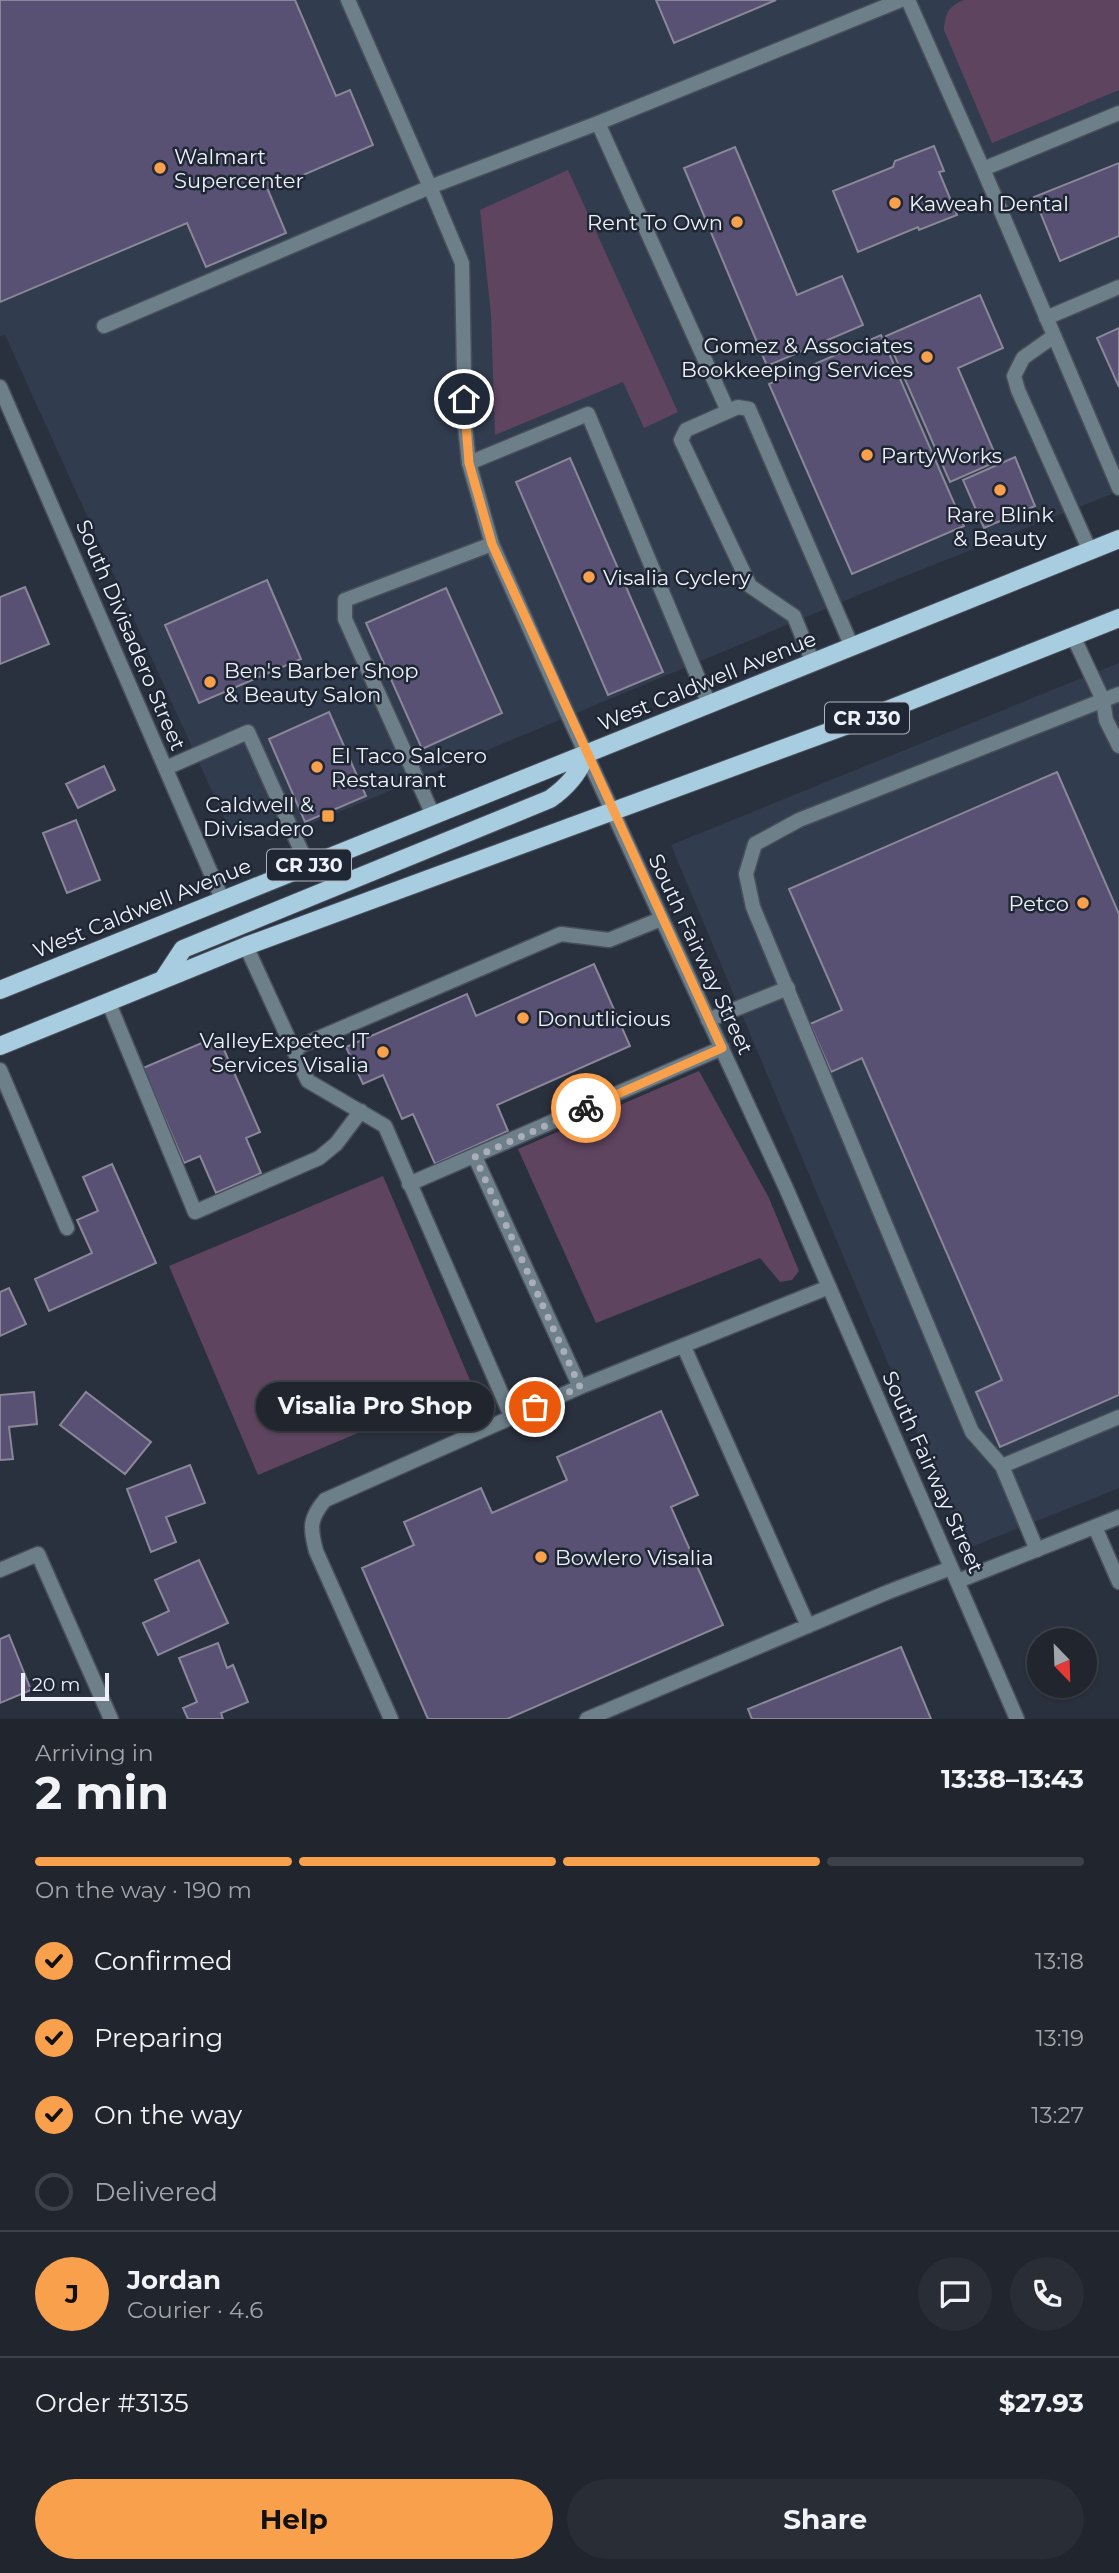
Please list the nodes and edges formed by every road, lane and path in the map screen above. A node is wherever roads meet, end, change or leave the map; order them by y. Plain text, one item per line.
1 (348, 0) edge
2 (901, 0) edge
3 (908, 0) edge
4 (1119, 113) edge
5 (598, 123) junction
6 (983, 169) junction
7 (430, 187) junction
8 (1119, 287) edge
9 (1046, 318) junction
10 (104, 326) dead end
11 (1054, 336) junction
12 (0, 387) edge
13 (729, 411) junction
14 (469, 463) junction
15 (1119, 488) edge
16 (1119, 539) edge
17 (492, 544) junction
18 (1090, 551) junction
19 (1119, 618) edge
20 (1073, 636) junction
21 (852, 647) junction
22 (813, 663) junction
23 (1119, 694) edge
24 (1103, 701) junction
25 (709, 704) junction
26 (1119, 746) edge
27 (586, 754) junction
28 (166, 768) junction
29 (612, 812) junction
30 (433, 815) junction
31 (308, 866) junction
32 (223, 901) junction
33 (661, 919) junction
34 (246, 946) junction
35 (164, 978) junction
36 (788, 988) junction
37 (0, 990) edge
38 (108, 1000) junction
39 (708, 1020) junction
40 (0, 1045) edge
41 (722, 1048) junction
42 (292, 1049) junction
43 (0, 1070) edge
44 (361, 1111) junction
45 (475, 1157) junction
46 (409, 1184) junction
47 (67, 1228) dead end
48 (829, 1287) junction
49 (684, 1347) junction
50 (580, 1387) junction
51 (1119, 1417) edge
52 (512, 1418) junction
53 (1002, 1466) junction
54 (1119, 1517) edge
55 (1095, 1527) junction
56 (1037, 1550) junction
57 (0, 1570) edge
58 (954, 1575) junction
59 (1119, 1582) edge
60 (808, 1626) junction
61 (111, 1719) edge
62 (391, 1719) edge
63 (587, 1719) edge
64 (1017, 1719) edge

1 - 7 street, South Fairway Street
2 - 5 street
3 - 6 street
4 - 6 street
5 - 7 street
5 - 13 street
6 - 9 street
7 - 10 street
7 - 14 street, South Fairway Street
8 - 9 street
9 - 11 street
11 - 15 street
11 - 18 street
12 - 28 street, South Divisadero Street
13 - 21 street
13 - 22 street
14 - 17 street, South Fairway Street
14 - 25 street
16 - 18 main road, West Caldwell Avenue / CR J30
17 - 27 street, South Fairway Street
17 - 30 street
18 - 21 main road, West Caldwell Avenue / CR J30
19 - 20 main road, CR J30
20 - 24 street
20 - 29 main road, CR J30
21 - 22 main road, West Caldwell Avenue / CR J30
22 - 25 main road, West Caldwell Avenue / CR J30
23 - 24 street
24 - 26 street
24 - 36 street
25 - 27 main road, West Caldwell Avenue / CR J30
27 - 29 street, South Fairway Street
27 - 30 main road, West Caldwell Avenue / CR J30
27 - 35 main road
28 - 31 street
28 - 32 street, South Divisadero Street
29 - 33 street, South Fairway Street
29 - 34 main road, CR J30
30 - 31 main road, West Caldwell Avenue / CR J30
31 - 32 main road, West Caldwell Avenue / CR J30
32 - 37 main road, West Caldwell Avenue / CR J30
33 - 39 street, South Fairway Street
33 - 42 street
34 - 35 main road, CR J30
34 - 42 street
35 - 38 main road, CR J30
36 - 39 street
36 - 53 street
38 - 40 main road, CR J30
38 - 44 street
39 - 41 street, South Fairway Street
41 - 45 street
41 - 48 street, South Fairway Street
42 - 44 street
43 - 47 street
44 - 46 street
45 - 46 street
45 - 50 street
46 - 52 street
48 - 49 street
48 - 58 street, South Fairway Street
49 - 50 street
49 - 60 street
50 - 52 street
51 - 53 street
52 - 62 street
53 - 56 street
54 - 55 street
55 - 56 street
55 - 59 street
56 - 58 street
57 - 61 street
58 - 60 street
58 - 64 street, South Fairway Street
60 - 63 street

